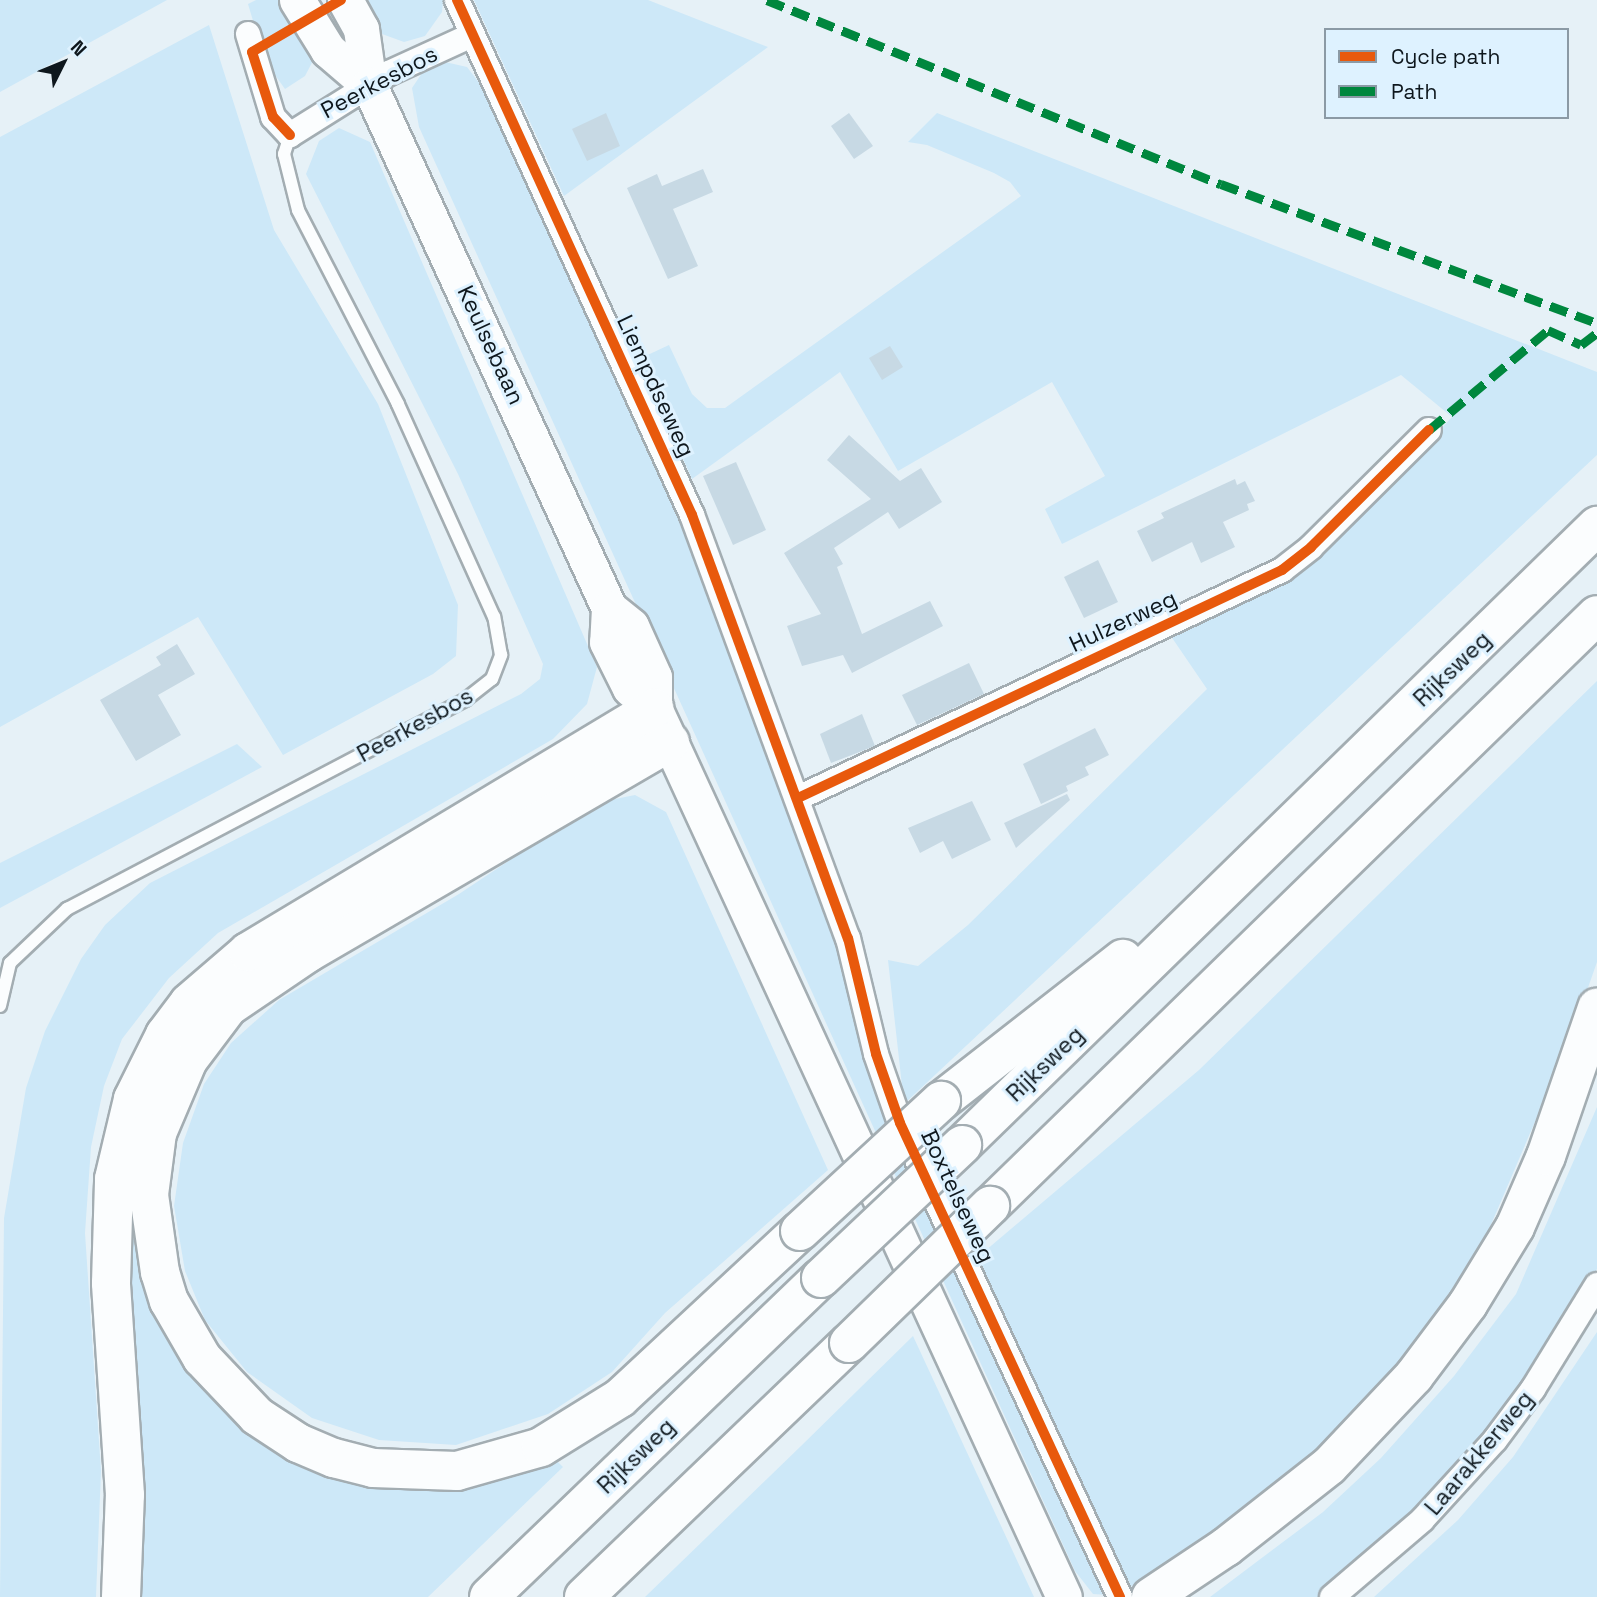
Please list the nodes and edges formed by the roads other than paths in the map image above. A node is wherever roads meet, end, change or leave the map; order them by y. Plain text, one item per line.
1 (297, 0) edge
2 (345, 0) edge
3 (457, 0) edge
4 (248, 34) dead end
5 (472, 35) junction
6 (369, 85) junction
7 (290, 135) junction
8 (1429, 430) dead end
9 (1597, 526) edge
10 (1597, 615) edge
11 (654, 708) junction
12 (670, 742) junction
13 (799, 798) junction
14 (1279, 838) junction
15 (5, 965) edge
16 (0, 1006) edge
17 (1597, 1008) edge
18 (1597, 1285) edge
19 (121, 1597) edge
20 (489, 1597) edge
21 (584, 1597) edge
22 (1064, 1597) edge
23 (1120, 1597) edge
24 (1150, 1597) edge
25 (1332, 1597) edge

1 - 6 main road, Keulsebaan
2 - 6 main road, Keulsebaan
3 - 5 street, Liempdseweg
4 - 7 street
5 - 6 street, Peerkesbos
5 - 13 street, Liempdseweg
6 - 7 street, Peerkesbos
6 - 11 main road, Keulsebaan
7 - 15 lane, Peerkesbos
8 - 13 street, Hulzerweg
9 - 14 highway, Rijksweg
10 - 21 highway, bridge
11 - 12 main road
11 - 19 highway
12 - 14 highway, bridge
12 - 22 main road
13 - 23 street, Boxtelseweg
14 - 20 highway, Rijksweg, bridge
15 - 16 lane, Peerkesbos
17 - 24 highway
18 - 25 street, Laarakkerweg

